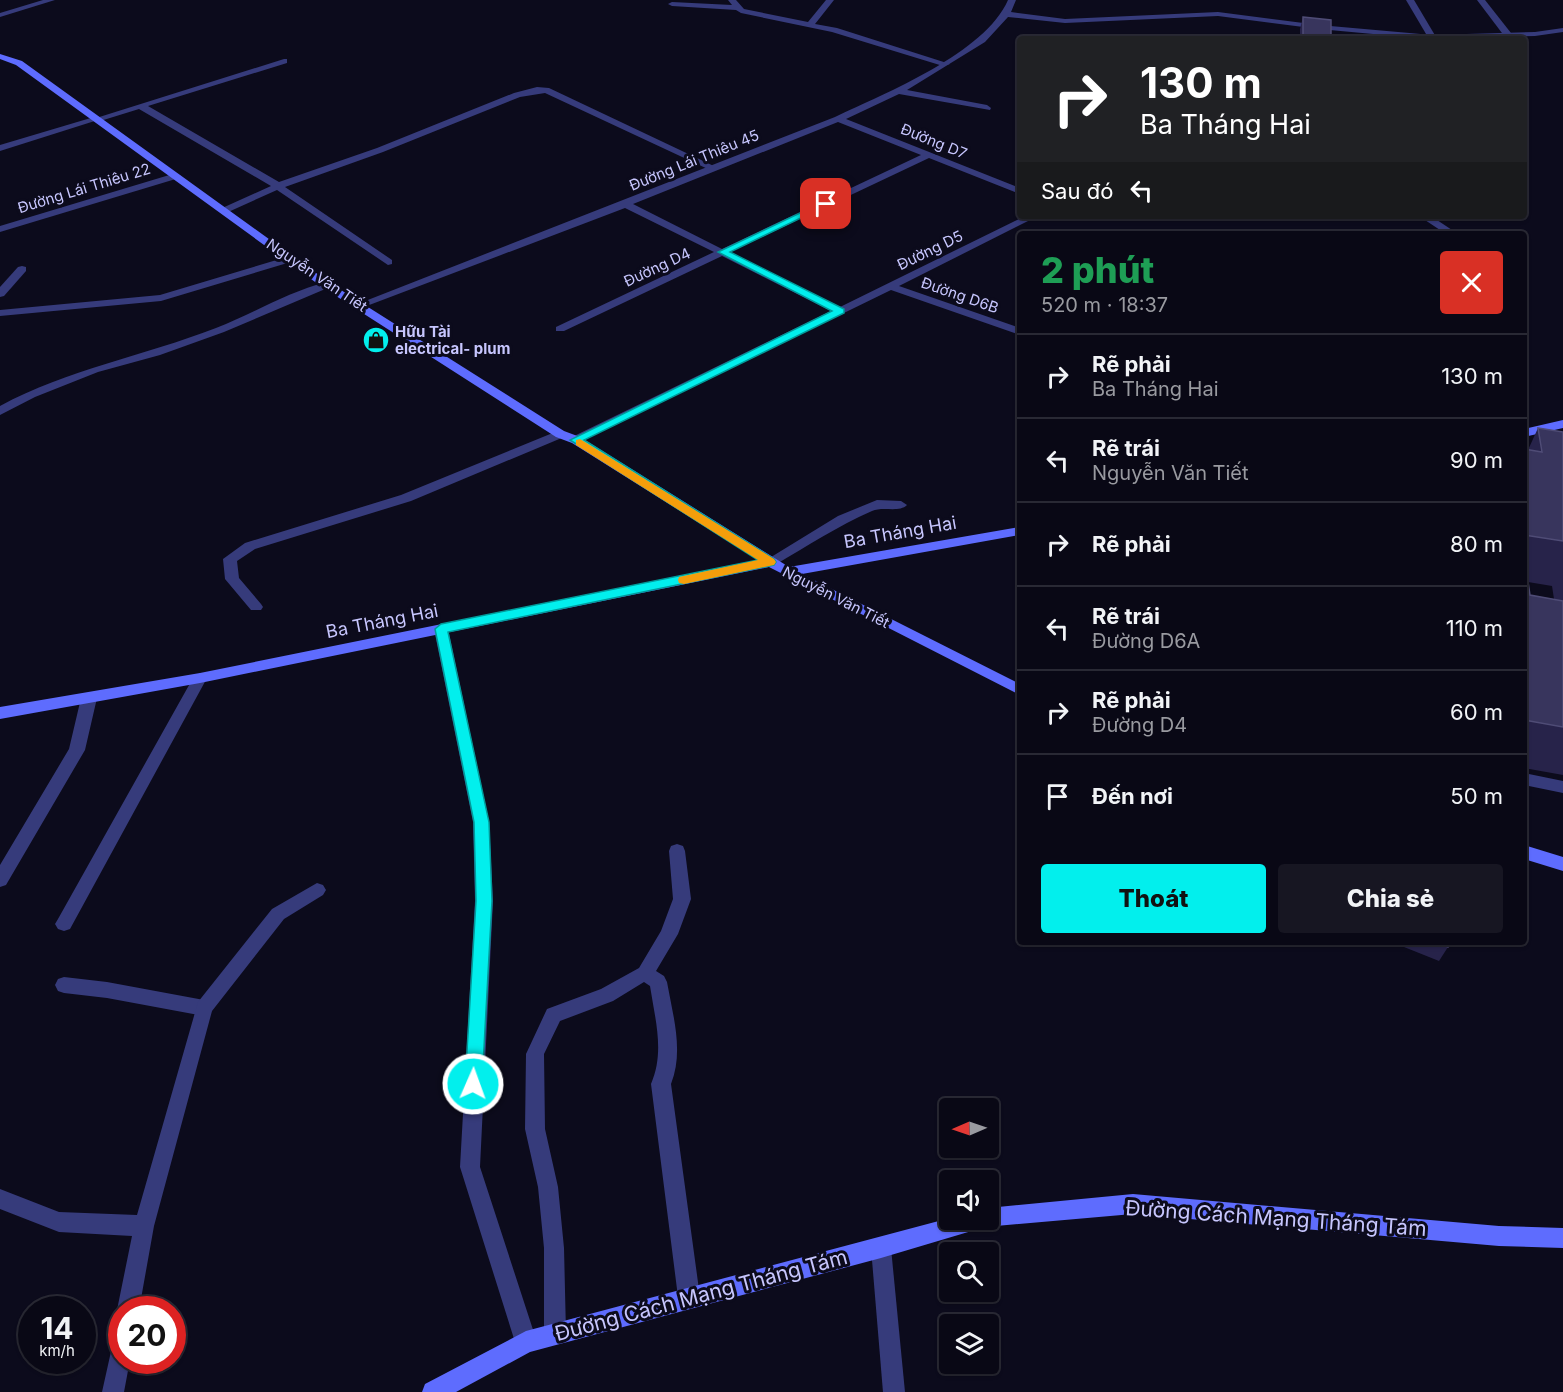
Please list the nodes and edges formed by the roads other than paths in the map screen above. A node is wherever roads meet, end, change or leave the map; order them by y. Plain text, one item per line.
1 (51, 0) edge
2 (732, 0) edge
3 (830, 0) edge
4 (1012, 0) edge
5 (1410, 0) edge
6 (1481, 0) edge
7 (672, 4) dead end
8 (738, 8) junction
9 (1006, 14) junction
10 (0, 15) edge
11 (811, 24) junction
12 (1563, 30) edge
13 (1363, 35) edge
14 (1508, 35) junction
15 (1387, 36) edge
16 (1435, 36) edge
17 (1484, 36) edge
18 (0, 56) edge
19 (284, 62) dead end
20 (946, 64) junction
21 (898, 91) junction
22 (141, 106) junction
23 (987, 108) dead end
24 (97, 119) junction
25 (838, 119) junction
26 (0, 148) edge
27 (929, 155) junction
28 (713, 168) junction
29 (176, 176) junction
30 (278, 186) junction
31 (1017, 190) edge
32 (625, 204) junction
33 (224, 210) junction
34 (1028, 219) edge
35 (1429, 219) edge
36 (0, 229) edge
37 (1447, 231) edge
38 (723, 252) junction
39 (290, 259) junction
40 (388, 262) dead end
41 (22, 269) dead end
42 (326, 285) junction
43 (890, 286) junction
44 (0, 294) edge
45 (360, 304) junction
46 (840, 311) junction
47 (0, 313) edge
48 (560, 328) dead end
49 (1017, 331) edge
50 (0, 411) edge
51 (1563, 424) edge
52 (1527, 432) edge
53 (560, 434) junction
54 (576, 440) junction
55 (901, 505) dead end
56 (1017, 532) edge
57 (770, 562) junction
58 (787, 572) junction
59 (255, 607) dead end
60 (441, 629) junction
61 (200, 678) junction
62 (1017, 688) edge
63 (89, 698) junction
64 (0, 713) edge
65 (1527, 780) edge
66 (1563, 787) edge
67 (676, 851) dead end
68 (1527, 853) edge
69 (1563, 864) edge
70 (0, 880) edge
71 (317, 890) dead end
72 (64, 924) dead end
73 (645, 973) junction
74 (64, 985) dead end
75 (204, 1008) junction
76 (0, 1199) edge
77 (999, 1217) edge
78 (144, 1226) junction
79 (943, 1230) edge
80 (1563, 1238) edge
81 (881, 1248) junction
82 (131, 1296) edge
83 (689, 1297) junction
84 (555, 1334) junction
85 (526, 1342) junction
86 (117, 1374) edge
87 (113, 1392) edge
88 (433, 1392) edge
89 (894, 1392) edge

1 - 10 street
2 - 8 street
3 - 11 street
4 - 9 street, Đường Lái Thiêu 45
5 - 16 street
6 - 14 street
7 - 8 street
8 - 11 street
9 - 13 street
9 - 20 street, Đường Lái Thiêu 45
11 - 20 street
12 - 14 street
13 - 15 street
14 - 17 street
18 - 24 street, Nguyễn Văn Tiết
19 - 22 street
20 - 21 street, Đường Lái Thiêu 45
21 - 23 street
21 - 25 street, Đường Lái Thiêu 45
22 - 24 street
22 - 30 street
24 - 26 street
24 - 29 street, Nguyễn Văn Tiết
25 - 27 street, Đường D7
25 - 28 street, Đường Lái Thiêu 45
27 - 31 street, Đường D7
27 - 38 street, Đường D4
28 - 30 street
28 - 32 street, Đường Lái Thiêu 45
29 - 33 street, Nguyễn Văn Tiết
29 - 36 street, Đường Lái Thiêu 22
30 - 33 street
30 - 40 street
32 - 38 street
32 - 45 street, Đường Lái Thiêu 45
33 - 39 street, Nguyễn Văn Tiết
34 - 43 street, Đường D5
35 - 37 street
38 - 46 street
38 - 48 street, Đường D4
39 - 42 street, Nguyễn Văn Tiết
39 - 47 street
41 - 44 street
42 - 45 street, Nguyễn Văn Tiết
42 - 50 street
43 - 46 street, Đường D5
43 - 49 street, Đường D6B
45 - 53 street, Nguyễn Văn Tiết
46 - 54 street, Đường D5
51 - 52 street
53 - 54 street, Nguyễn Văn Tiết
53 - 59 street
54 - 57 street, Nguyễn Văn Tiết
55 - 57 street
56 - 58 street, Ba Tháng Hai
57 - 58 street, Nguyễn Văn Tiết
57 - 60 street, Ba Tháng Hai
58 - 62 street, Nguyễn Văn Tiết
60 - 61 street, Ba Tháng Hai
60 - 85 street
61 - 63 street, Ba Tháng Hai
61 - 72 street
63 - 64 street, Ba Tháng Hai
63 - 70 street
65 - 66 street
67 - 73 street
68 - 69 street
71 - 75 street
73 - 83 street
73 - 84 street
74 - 75 street
75 - 78 street
76 - 78 street
77 - 80 street, Đường Cách Mạng Tháng Tám
78 - 82 street
79 - 81 street, Đường Cách Mạng Tháng Tám
81 - 83 street, Đường Cách Mạng Tháng Tám
81 - 89 street
83 - 84 street, Đường Cách Mạng Tháng Tám
84 - 85 street, Đường Cách Mạng Tháng Tám
85 - 88 street, Đường Cách Mạng Tháng Tám
86 - 87 street

